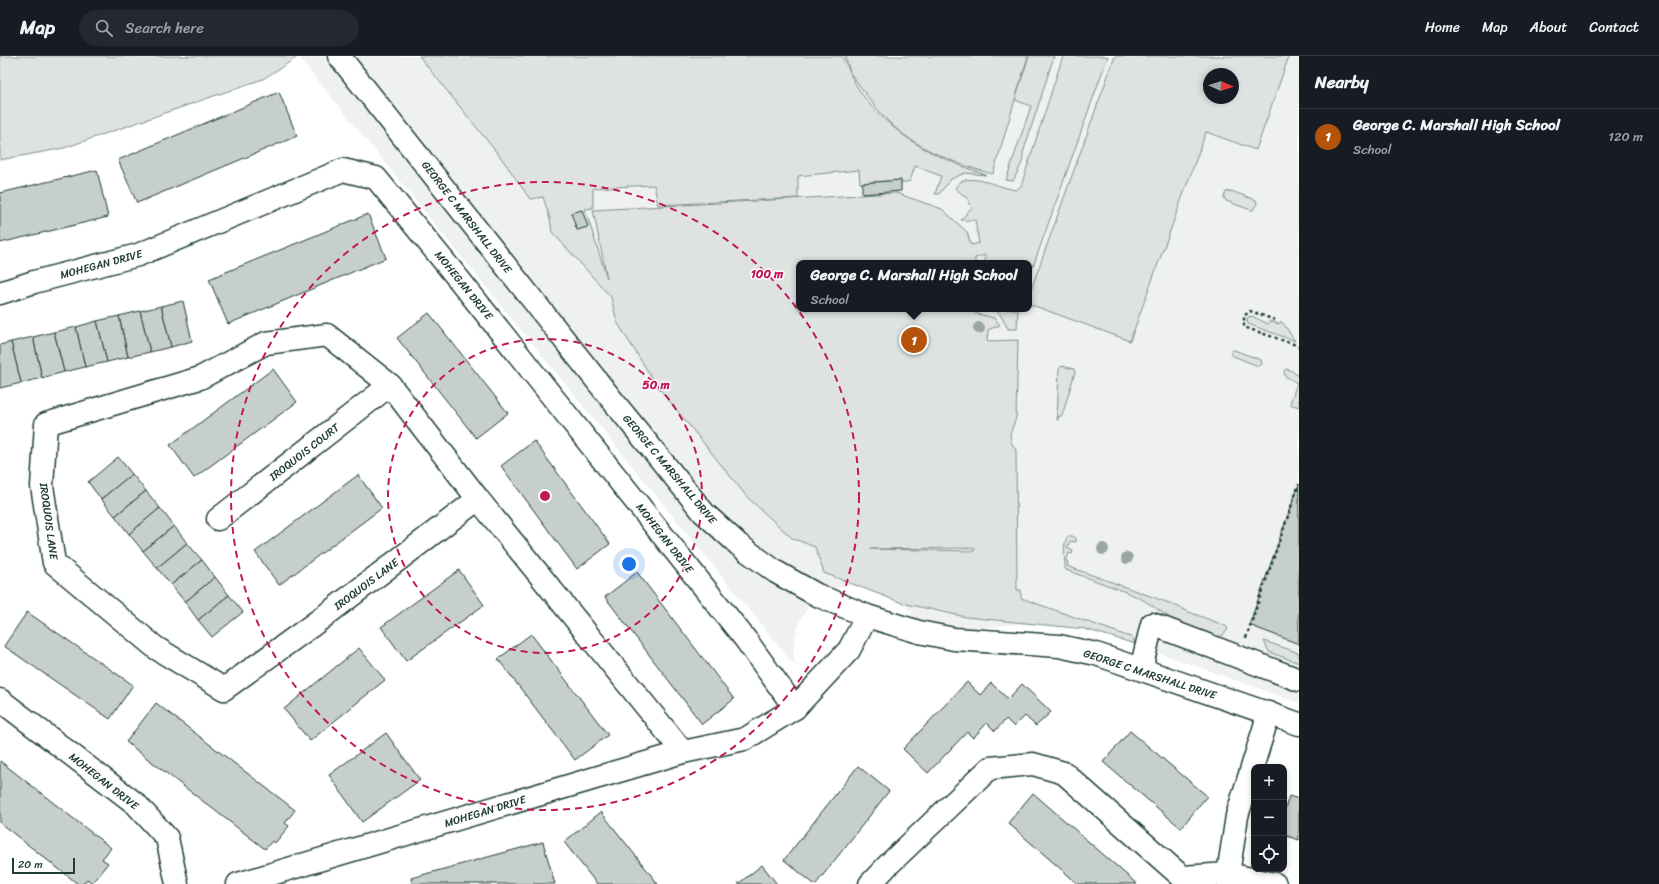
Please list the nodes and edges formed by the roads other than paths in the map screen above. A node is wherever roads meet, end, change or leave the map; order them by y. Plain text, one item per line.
1 (339, 56) edge
2 (0, 293) edge
3 (390, 385) junction
4 (478, 499) junction
5 (218, 519) dead end
6 (867, 616) junction
7 (1141, 669) junction
8 (1299, 680) edge
9 (0, 700) edge
10 (795, 708) junction
11 (1269, 713) junction
12 (1299, 724) edge
13 (683, 752) junction
14 (1228, 879) edge
15 (177, 884) edge
16 (238, 884) edge
17 (870, 884) edge
18 (1275, 884) edge

1 - 6 street, GEORGE C MARSHALL DRIVE
2 - 10 street, MOHEGAN DRIVE
3 - 4 street, IROQUOIS LANE
3 - 4 street, IROQUOIS LANE
3 - 5 street, IROQUOIS COURT
4 - 13 street, IROQUOIS LANE
6 - 7 street, GEORGE C MARSHALL DRIVE
6 - 10 street, MOHEGAN DRIVE
7 - 8 street
7 - 11 street, GEORGE C MARSHALL DRIVE
9 - 15 street, MOHEGAN DRIVE
10 - 13 street, MOHEGAN DRIVE
11 - 12 street, GEORGE C MARSHALL DRIVE
11 - 14 street
13 - 16 street, MOHEGAN DRIVE
14 - 17 street
14 - 18 street

